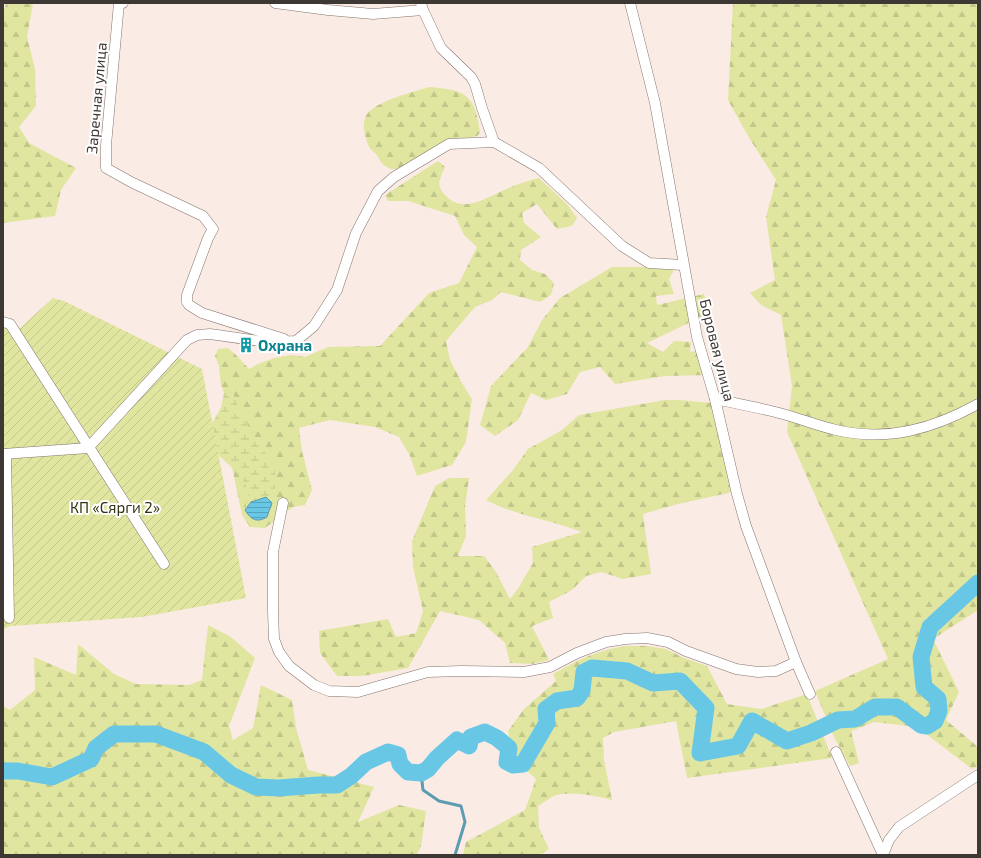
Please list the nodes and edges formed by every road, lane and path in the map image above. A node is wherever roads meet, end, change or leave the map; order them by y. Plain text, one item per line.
1 (123, 3) edge
2 (275, 3) edge
3 (630, 3) edge
4 (422, 7) edge
5 (494, 142) junction
6 (683, 265) junction
7 (3, 322) edge
8 (296, 341) junction
9 (715, 399) junction
10 (978, 404) edge
11 (88, 448) junction
12 (5, 454) edge
13 (283, 503) dead end
14 (164, 564) dead end
15 (9, 618) dead end
16 (796, 662) junction
17 (810, 694) dead end
18 (836, 752) dead end
19 (978, 774) edge
20 (883, 855) edge

1 - 8 street, Заречная улица
2 - 4 street
3 - 6 street, Боровая улица
4 - 5 street
5 - 6 street
5 - 8 street
6 - 9 street, Боровая улица
7 - 11 street
8 - 11 street
9 - 10 street
9 - 16 street, Боровая улица
11 - 12 street
11 - 14 street
12 - 15 street
13 - 16 street
16 - 17 street, Боровая улица
18 - 20 street
19 - 20 street

